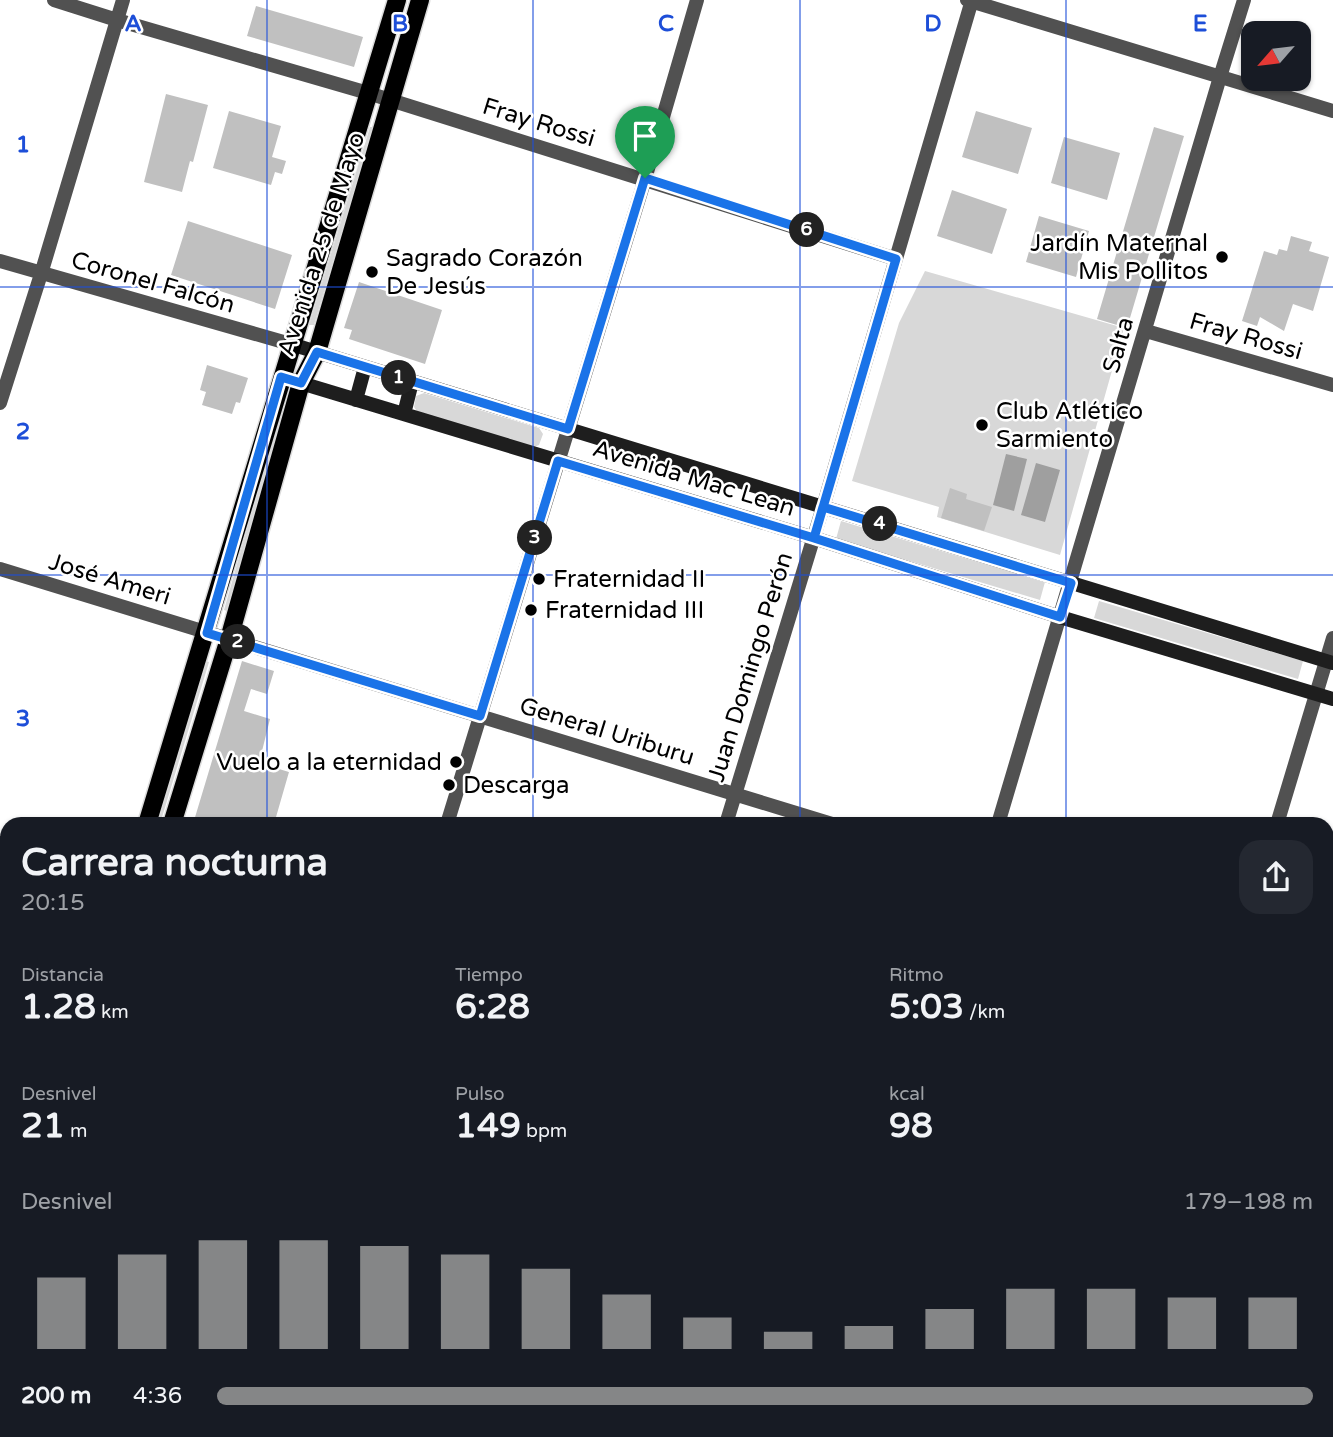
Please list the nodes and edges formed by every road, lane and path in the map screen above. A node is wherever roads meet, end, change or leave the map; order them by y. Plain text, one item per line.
1 (54, 0) edge
2 (123, 0) edge
3 (397, 0) edge
4 (420, 0) edge
5 (697, 0) edge
6 (1244, 0) edge
7 (970, 1) edge
8 (117, 20) junction
9 (1220, 77) junction
10 (368, 93) junction
11 (389, 100) junction
12 (1333, 111) edge
13 (645, 178) junction
14 (896, 259) junction
15 (0, 261) edge
16 (41, 274) junction
17 (1146, 331) junction
18 (293, 345) junction
19 (317, 352) junction
20 (365, 368) junction
21 (281, 377) junction
22 (412, 382) junction
23 (301, 383) junction
24 (1333, 385) edge
25 (356, 400) junction
26 (0, 404) edge
27 (404, 414) junction
28 (568, 429) junction
29 (558, 461) junction
30 (823, 507) junction
31 (814, 538) junction
32 (0, 569) edge
33 (1071, 583) junction
34 (1060, 617) junction
35 (207, 633) junction
36 (1333, 638) edge
37 (229, 639) junction
38 (1330, 662) edge
39 (1315, 694) junction
40 (1333, 699) edge
41 (480, 716) junction
42 (735, 795) junction
43 (150, 817) edge
44 (174, 817) edge
45 (449, 817) edge
46 (728, 817) edge
47 (809, 817) edge
48 (1000, 817) edge
49 (1279, 817) edge

1 - 8 street, Fray Rossi
2 - 8 street
3 - 10 main road, Avenida 25 de Mayo
4 - 11 main road, Avenida 25 de Mayo
5 - 13 street
6 - 9 street, Salta
7 - 9 street
7 - 14 street, Juan Domingo Perón
8 - 10 street, Fray Rossi
8 - 16 street
9 - 12 street
9 - 17 street, Salta
10 - 11 street, Fray Rossi
10 - 18 main road, Avenida 25 de Mayo
11 - 13 street, Fray Rossi
11 - 19 main road, Avenida 25 de Mayo
13 - 14 street, Fray Rossi
13 - 28 street
14 - 30 street, Juan Domingo Perón
15 - 16 street, Coronel Falcón
16 - 18 street, Coronel Falcón
16 - 26 street
17 - 24 street, Fray Rossi
17 - 33 street, Salta
18 - 19 main road, Avenida Mac Lean
18 - 21 main road, Avenida 25 de Mayo
19 - 20 main road, Avenida Mac Lean
19 - 23 main road, Avenida 25 de Mayo
20 - 22 main road, Avenida Mac Lean
20 - 25 main road
21 - 23 main road, Avenida Mac Lean
21 - 35 main road, Avenida 25 de Mayo
22 - 27 main road
22 - 28 main road, Avenida Mac Lean
23 - 25 main road, Avenida Mac Lean
23 - 37 main road, Avenida 25 de Mayo
25 - 27 main road, Avenida Mac Lean
27 - 29 main road, Avenida Mac Lean
28 - 29 street
28 - 30 main road, Avenida Mac Lean
29 - 31 main road, Avenida Mac Lean
29 - 41 street
30 - 31 street, Juan Domingo Perón
30 - 33 main road, Avenida Mac Lean
31 - 34 main road, Avenida Mac Lean
31 - 42 street, Juan Domingo Perón
32 - 35 street, José Ameri
33 - 34 street, Salta
33 - 38 main road, Avenida Mac Lean
34 - 39 main road, Avenida Mac Lean
34 - 48 street, Salta
35 - 37 street, General Uriburu
35 - 43 main road, Avenida 25 de Mayo
36 - 38 street
37 - 41 street, General Uriburu
37 - 44 main road, Avenida 25 de Mayo
38 - 39 street
39 - 40 main road, Avenida Mac Lean
39 - 49 street
41 - 42 street, General Uriburu
41 - 45 street
42 - 46 street, Juan Domingo Perón
42 - 47 street, General Uriburu

